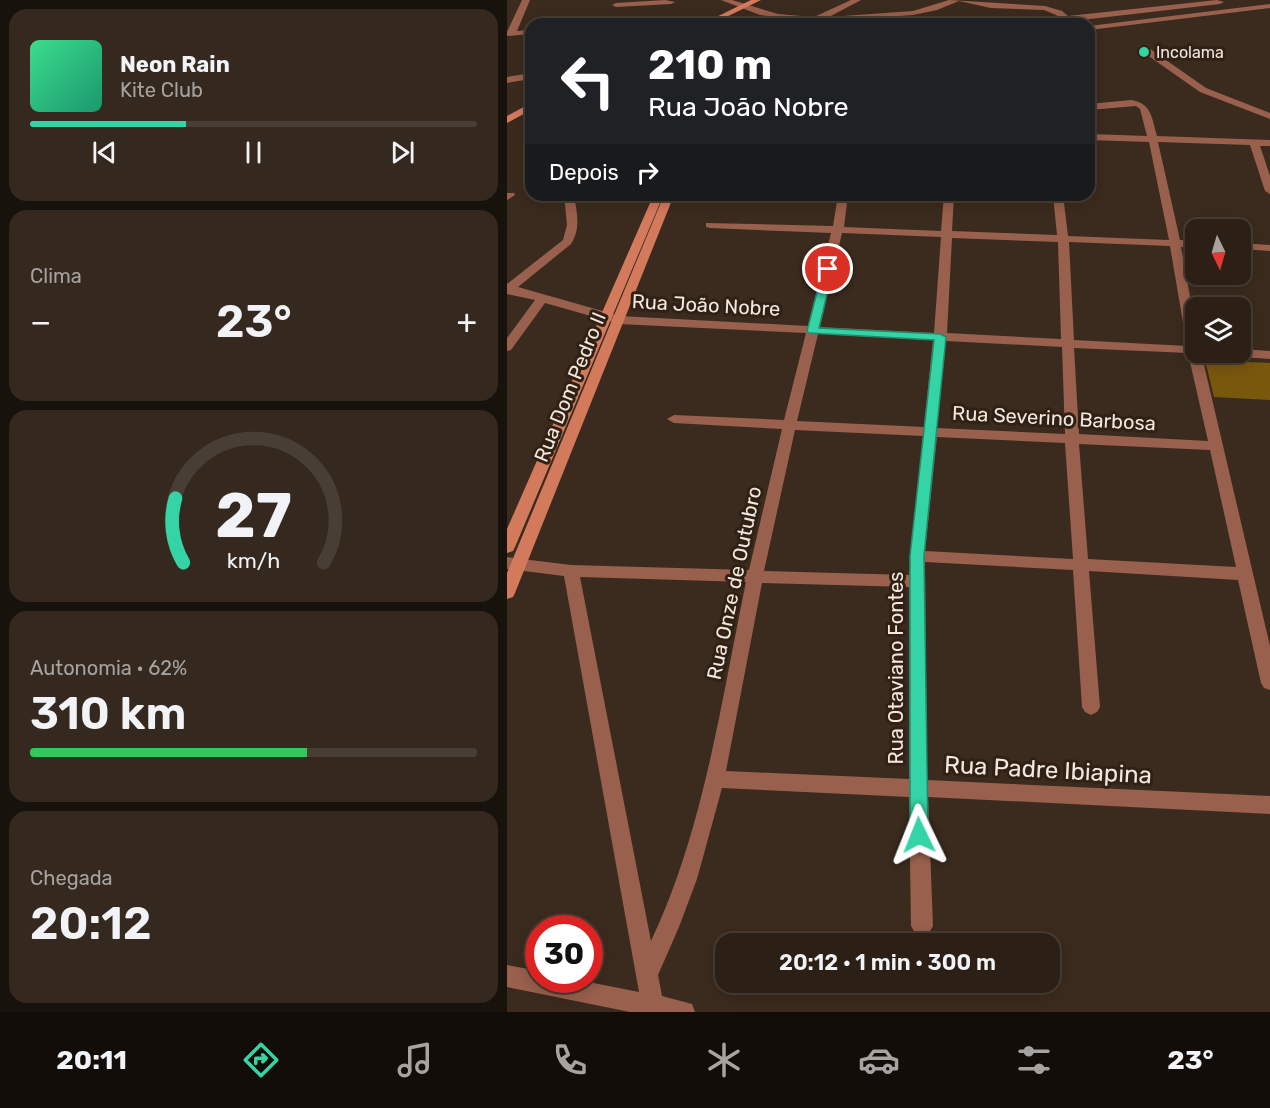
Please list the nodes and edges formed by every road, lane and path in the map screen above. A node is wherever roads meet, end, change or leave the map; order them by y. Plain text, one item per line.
1 (526, 0) edge
2 (725, 0) edge
3 (757, 0) edge
4 (857, 0) edge
5 (955, 0) edge
6 (961, 0) edge
7 (1235, 0) edge
8 (671, 1) edge
9 (616, 5) dead end
10 (1270, 6) edge
11 (742, 7) junction
12 (668, 18) edge
13 (719, 18) edge
14 (791, 18) edge
15 (819, 18) edge
16 (866, 18) edge
17 (1065, 18) edge
18 (1093, 18) edge
19 (1095, 27) edge
20 (525, 33) edge
21 (509, 34) edge
22 (1143, 48) dead end
23 (525, 77) edge
24 (507, 80) edge
25 (1095, 107) edge
26 (525, 110) edge
27 (1270, 116) edge
28 (507, 120) edge
29 (1095, 137) edge
30 (1153, 140) junction
31 (1254, 143) junction
32 (1270, 143) edge
33 (1270, 191) edge
34 (570, 201) edge
35 (657, 201) edge
36 (666, 201) edge
37 (842, 201) edge
38 (948, 201) edge
39 (1059, 201) edge
40 (710, 225) dead end
41 (838, 228) junction
42 (648, 232) junction
43 (945, 234) junction
44 (1063, 238) junction
45 (1175, 243) junction
46 (1185, 244) edge
47 (1251, 247) edge
48 (1270, 248) edge
49 (508, 289) edge
50 (1185, 297) edge
51 (542, 299) junction
52 (612, 318) junction
53 (813, 331) junction
54 (940, 337) junction
55 (1068, 344) junction
56 (507, 347) edge
57 (1185, 350) edge
58 (1251, 354) edge
59 (1270, 355) edge
60 (1198, 363) edge
61 (674, 419) dead end
62 (791, 424) junction
63 (931, 431) junction
64 (1072, 439) junction
65 (1217, 446) junction
66 (507, 547) edge
67 (917, 556) junction
68 (513, 564) edge
69 (1080, 564) junction
70 (571, 571) junction
71 (1245, 574) junction
72 (755, 576) junction
73 (917, 581) junction
74 (507, 592) edge
75 (1270, 683) edge
76 (1091, 707) dead end
77 (716, 779) junction
78 (918, 789) junction
79 (1270, 805) edge
80 (922, 926) dead end
81 (647, 974) junction
82 (507, 976) edge
83 (653, 1009) edge
84 (684, 1012) edge

1 - 21 street
2 - 11 street
3 - 11 street
4 - 15 street
5 - 16 street
6 - 17 street
7 - 18 street
8 - 9 street
8 - 12 street
10 - 19 street
11 - 13 street
11 - 14 street
20 - 21 street
22 - 27 street
23 - 24 street
25 - 30 street
26 - 28 street
29 - 30 street
30 - 31 street
30 - 45 street
31 - 32 street
31 - 33 street
34 - 49 street
35 - 42 street, Rua Dom Pedro II
36 - 42 street, Rua Dom Pedro II
37 - 41 street, Rua Onze de Outubro
38 - 43 street, Rua Otaviano Fontes
39 - 44 street
40 - 41 street
41 - 43 street
41 - 53 street, Rua Onze de Outubro
42 - 52 street, Rua Dom Pedro II
43 - 44 street
43 - 54 street, Rua Otaviano Fontes
44 - 45 street
44 - 55 street
45 - 46 street
45 - 50 street
47 - 48 street
49 - 51 street, Rua João Nobre
51 - 52 street, Rua João Nobre
51 - 56 street
52 - 53 street, Rua João Nobre
52 - 66 street, Rua Dom Pedro II
52 - 68 street, Rua Dom Pedro II
53 - 54 street, Rua João Nobre
53 - 62 street, Rua Onze de Outubro
54 - 55 street, Rua João Nobre
54 - 63 street, Rua Otaviano Fontes
55 - 57 street, Rua João Nobre
55 - 64 street
58 - 59 street
60 - 65 street
61 - 62 street, Rua Severino Barbosa
62 - 63 street, Rua Severino Barbosa
62 - 72 street, Rua Onze de Outubro
63 - 64 street, Rua Severino Barbosa
63 - 67 street, Rua Otaviano Fontes
64 - 65 street, Rua Severino Barbosa
64 - 69 street
65 - 71 street
67 - 69 street
67 - 73 street, Rua Otaviano Fontes
68 - 70 street
68 - 74 street, Rua Dom Pedro II
69 - 71 street
69 - 76 street
70 - 72 street
70 - 81 street
71 - 75 street
72 - 73 street
72 - 77 street, Rua Onze de Outubro
73 - 78 street, Rua Otaviano Fontes
77 - 78 street, Rua Padre Ibiapina
77 - 81 street, Rua Onze de Outubro
78 - 79 street, Rua Padre Ibiapina
78 - 80 street, Rua Otaviano Fontes
81 - 83 street
82 - 83 street
83 - 84 street

